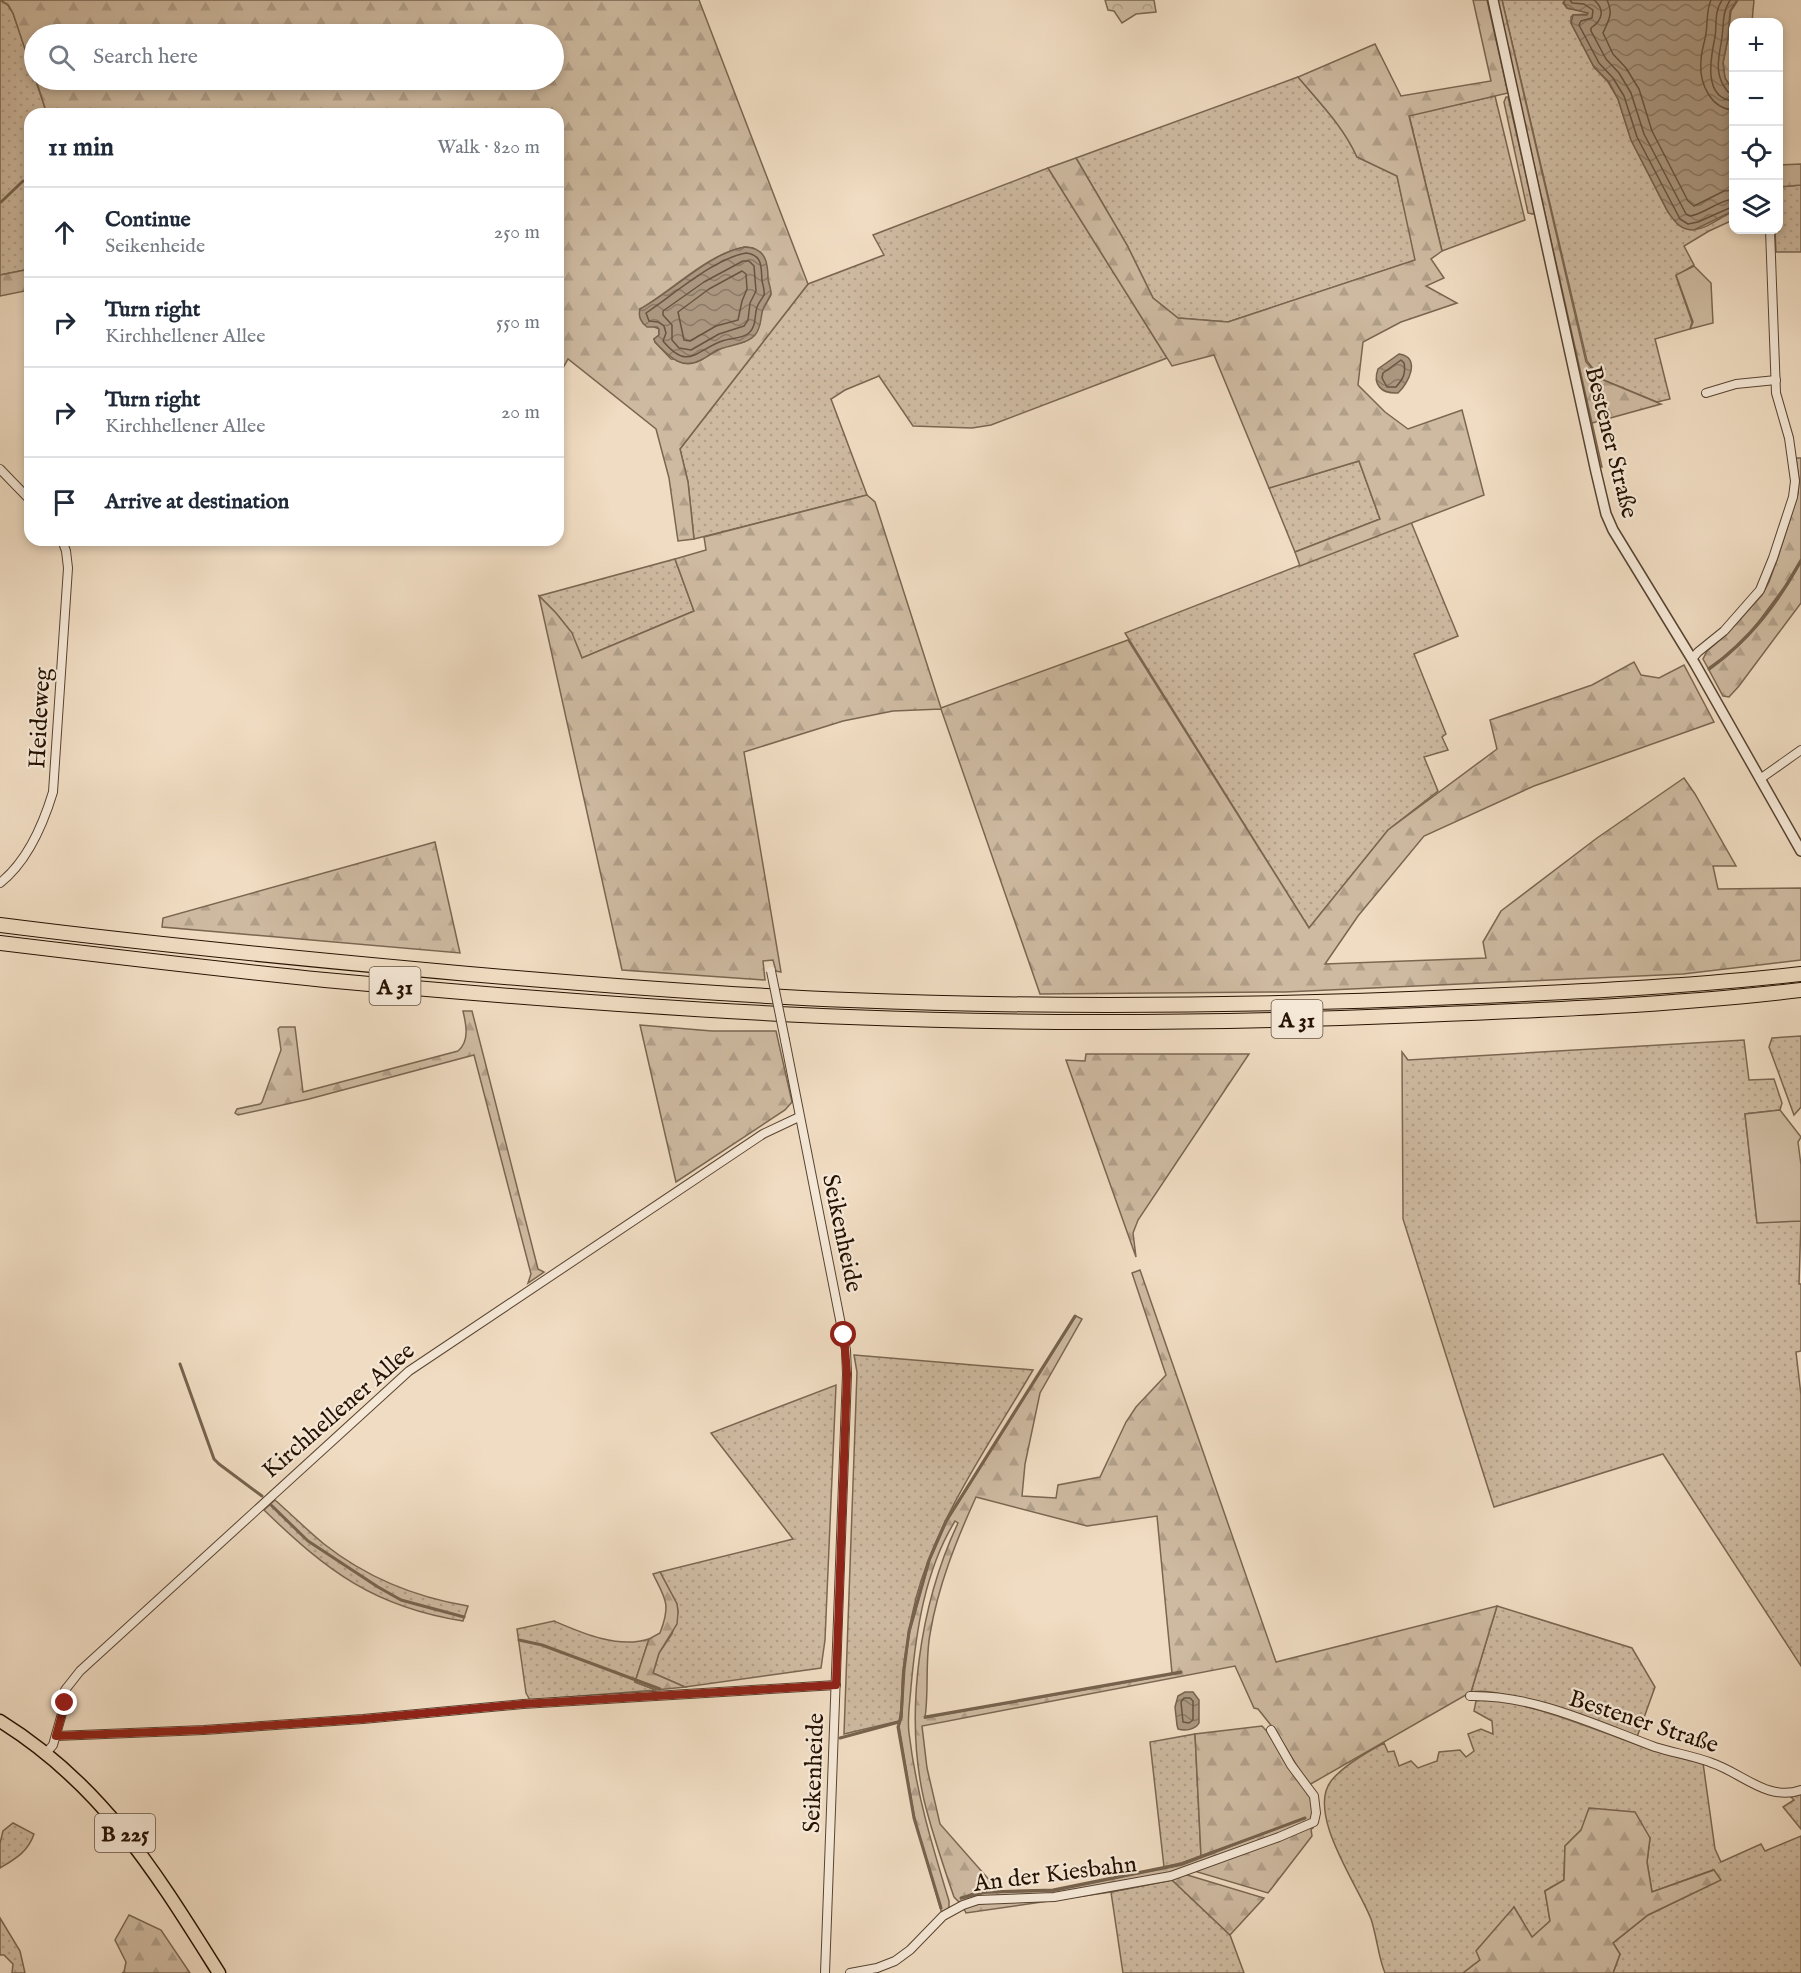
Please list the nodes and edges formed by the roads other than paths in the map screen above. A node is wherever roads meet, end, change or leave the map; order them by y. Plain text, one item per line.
1 (1493, 0) edge
2 (1770, 234) edge
3 (1776, 380) junction
4 (1706, 393) dead end
5 (0, 468) edge
6 (24, 494) edge
7 (64, 546) edge
8 (1694, 661) junction
9 (1801, 750) edge
10 (1760, 779) junction
11 (1801, 851) edge
12 (0, 883) edge
13 (0, 925) edge
14 (0, 944) edge
15 (771, 971) dead end
16 (1801, 974) edge
17 (1801, 990) edge
18 (799, 1117) junction
19 (836, 1685) junction
20 (1470, 1696) dead end
21 (0, 1721) edge
22 (1271, 1730) dead end
23 (56, 1736) junction
24 (46, 1753) junction
25 (1801, 1790) edge
26 (219, 1973) edge
27 (825, 1973) edge
28 (850, 1973) edge

1 - 8 street, Bestener Straße
2 - 3 street
3 - 4 street
3 - 8 street
5 - 6 street
7 - 12 street, Heideweg
8 - 10 street, Bestener Straße
9 - 10 street
10 - 11 street, Bestener Straße
13 - 16 highway, A 31
14 - 17 highway, A 31
15 - 18 street, Seikenheide, bridge
18 - 19 street, Seikenheide
18 - 23 street, Kirchhellener Allee
19 - 23 street
19 - 27 street, Seikenheide
20 - 25 street, Bestener Straße
21 - 24 main road, B 225
22 - 28 street, An der Kiesbahn
23 - 24 street, Kirchhellener Allee
24 - 26 main road, B 225

